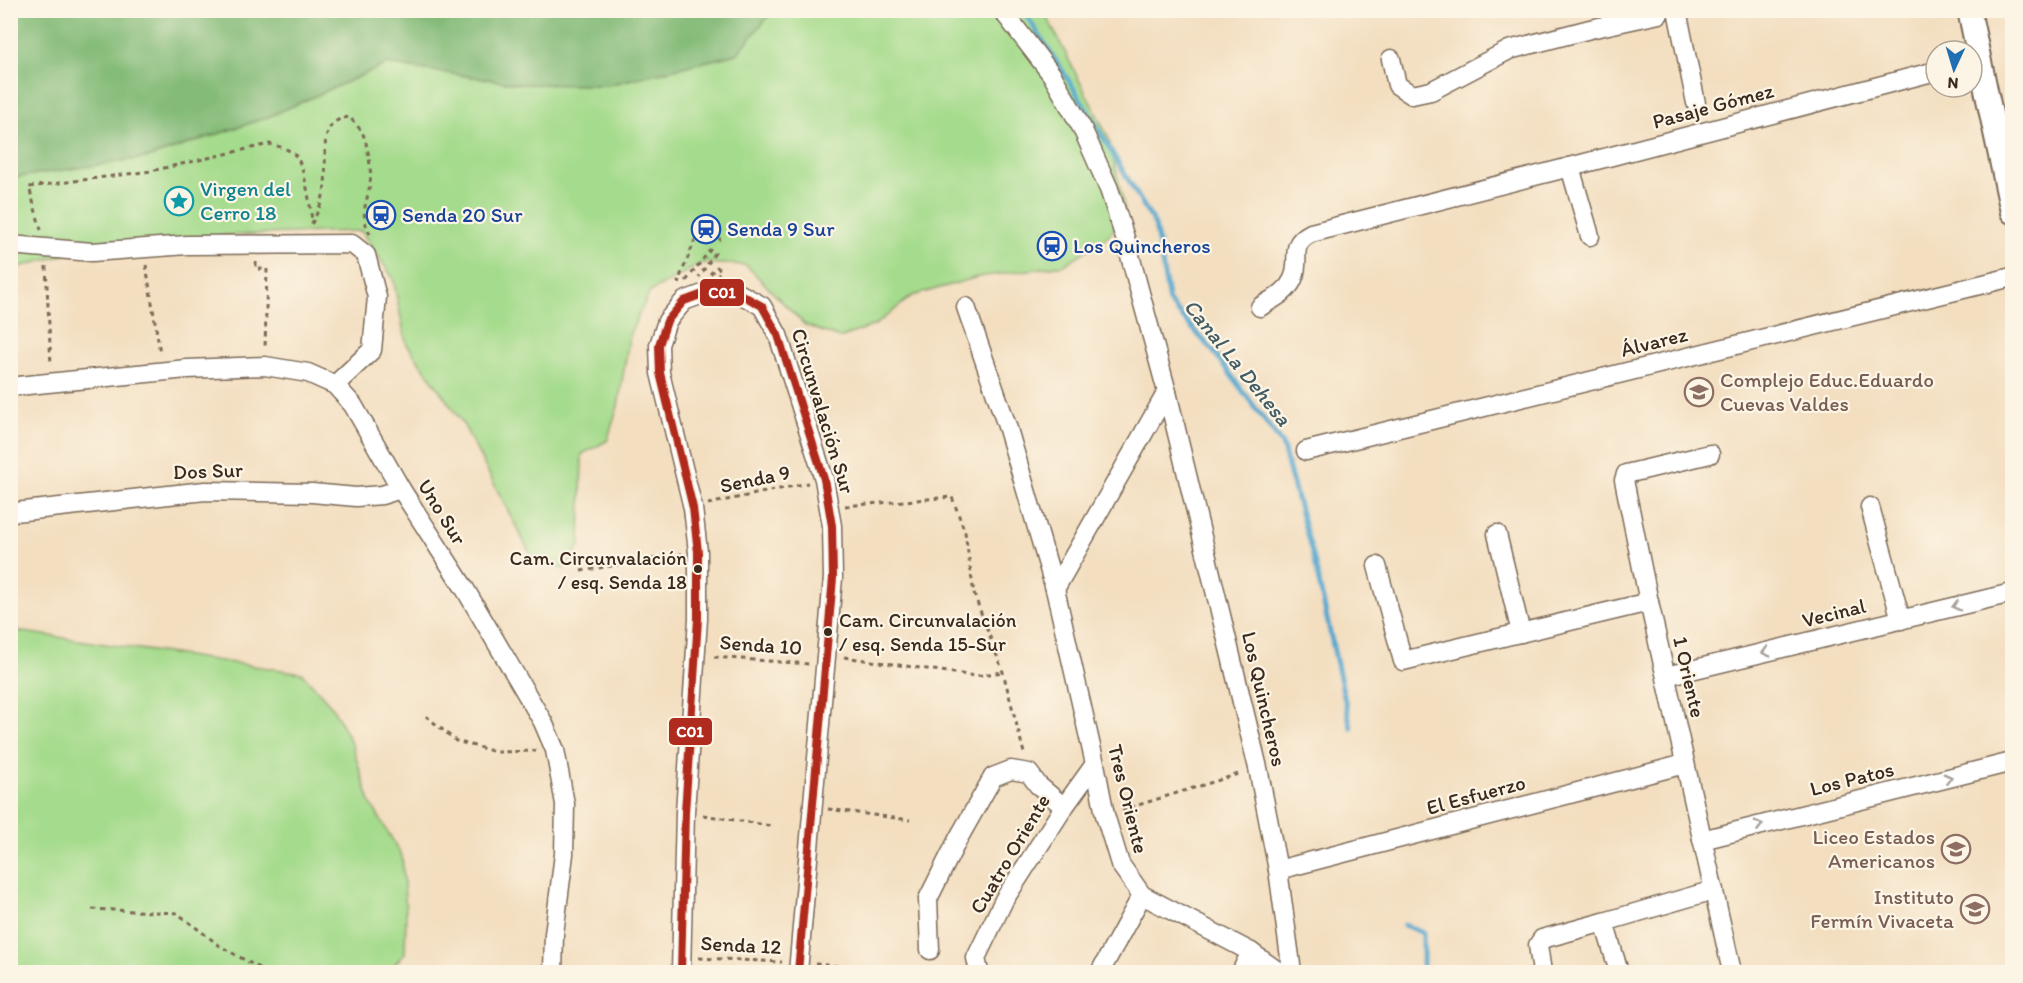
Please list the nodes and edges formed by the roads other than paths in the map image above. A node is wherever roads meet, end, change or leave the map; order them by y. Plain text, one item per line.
1 (1002, 10) edge
2 (1588, 10) edge
3 (1969, 10) edge
4 (1668, 12) edge
5 (1590, 29) junction
6 (1973, 39) edge
7 (1391, 59) dead end
8 (1924, 74) edge
9 (1984, 90) edge
10 (1696, 103) dead end
11 (1570, 167) junction
12 (2009, 180) edge
13 (2013, 212) edge
14 (1590, 236) dead end
15 (10, 245) edge
16 (2013, 277) edge
17 (966, 307) dead end
18 (1260, 307) dead end
19 (335, 385) junction
20 (18, 386) dead end
21 (1167, 392) junction
22 (1306, 451) dead end
23 (1710, 454) dead end
24 (401, 489) junction
25 (1870, 507) dead end
26 (15, 512) dead end
27 (1497, 534) dead end
28 (1377, 566) dead end
29 (1055, 589) junction
30 (2013, 593) edge
31 (1649, 602) junction
32 (1901, 620) junction
33 (1521, 633) junction
34 (1666, 676) junction
35 (2013, 762) edge
36 (1095, 764) junction
37 (1685, 764) junction
38 (1064, 807) junction
39 (1702, 840) junction
40 (1278, 870) junction
41 (1714, 890) junction
42 (1142, 895) junction
43 (1604, 922) junction
44 (930, 950) dead end
45 (1251, 952) junction
46 (681, 965) edge
47 (799, 968) edge
48 (553, 972) edge
49 (980, 972) edge
50 (1100, 972) edge
51 (1240, 972) edge
52 (1279, 972) edge
53 (1292, 972) edge
54 (1542, 972) edge
55 (1618, 972) edge
56 (1732, 972) edge

1 - 21 street, Los Quincheros
2 - 5 street
3 - 6 main road
4 - 5 street
4 - 10 street
5 - 7 street
8 - 11 street, Pasaje Gómez
9 - 12 main road
11 - 14 street
11 - 18 street, Pasaje Gómez
12 - 13 main road
15 - 19 street
16 - 22 street, Álvarez
17 - 29 street, Tres Oriente
19 - 20 street, Uno Sur
19 - 24 street, Uno Sur
21 - 29 street
21 - 40 street, Los Quincheros
23 - 31 street, 1 Oriente
24 - 26 street, Dos Sur
24 - 48 street, Uno Sur
25 - 32 street
27 - 33 street
28 - 33 street
29 - 36 street, Tres Oriente
30 -> 32 street, Vecinal
31 - 33 street
31 - 34 street, 1 Oriente
32 -> 34 street, Vecinal
34 - 37 street, 1 Oriente
39 -> 35 street, Los Patos
36 - 38 street, Cuatro Oriente
36 - 42 street, Tres Oriente
37 - 39 street, 1 Oriente
37 - 40 street, El Esfuerzo
38 - 44 street
38 - 49 street, Cuatro Oriente
39 - 41 street, 1 Oriente
40 - 53 street, Los Quincheros
41 - 43 street
41 - 56 street, 1 Oriente
42 - 45 street, Tres Oriente
42 - 50 street
43 - 54 street
43 - 55 street
45 - 51 street
45 - 52 street, Tres Oriente
46 - 47 street, Circunvalación Sur

